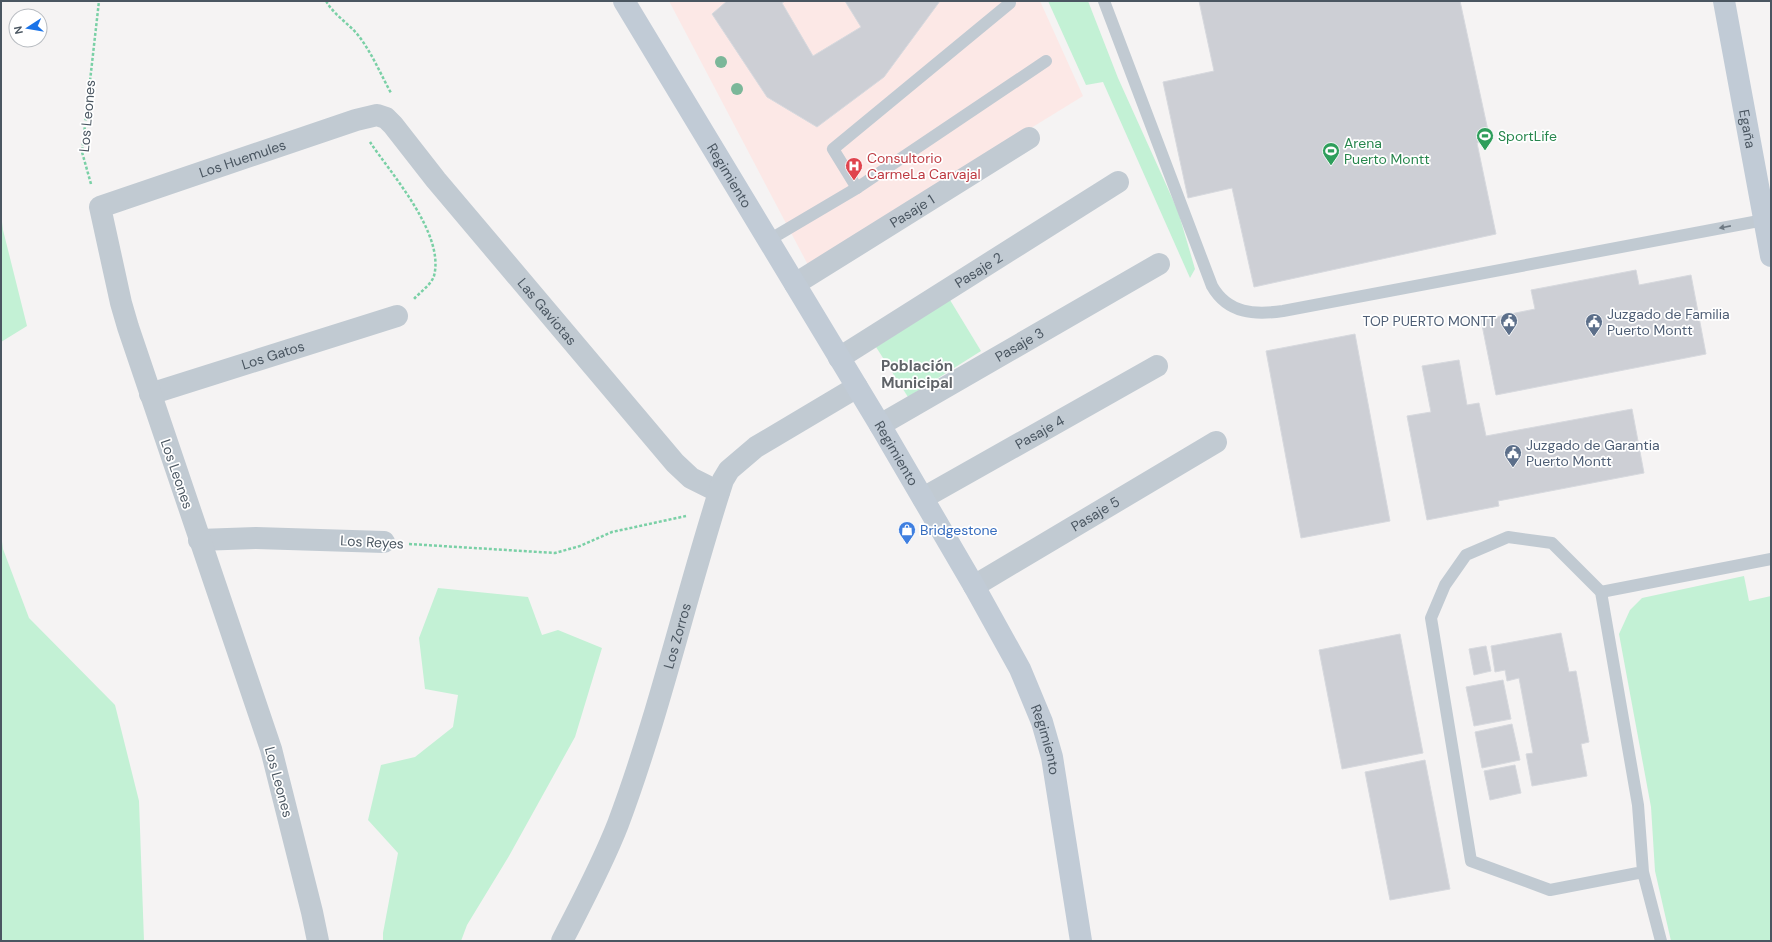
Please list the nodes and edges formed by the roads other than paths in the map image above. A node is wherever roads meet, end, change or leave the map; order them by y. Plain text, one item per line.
1 (624, 1) edge
2 (1104, 1) edge
3 (1724, 1) edge
4 (1010, 3) dead end
5 (1046, 61) dead end
6 (386, 118) joint
7 (1029, 138) dead end
8 (1118, 182) dead end
9 (857, 188) junction
10 (100, 207) joint
11 (1764, 220) junction
12 (769, 240) junction
13 (1771, 256) edge
14 (1159, 264) dead end
15 (795, 284) junction
16 (396, 316) road end
17 (839, 358) junction
18 (1157, 366) dead end
19 (857, 387) junction
20 (150, 394) junction
21 (880, 425) junction
22 (1216, 442) dead end
23 (922, 498) junction
24 (716, 501) junction
25 (199, 540) junction
26 (384, 542) road end
27 (1771, 559) edge
28 (974, 586) junction
29 (1601, 592) junction
30 (1643, 872) junction
31 (318, 941) edge
32 (562, 941) edge
33 (1081, 941) edge
34 (1661, 941) edge

1 - 12 main road, Regimiento
11 -> 2 lane
3 - 11 main road, Egaña
4 - 9 lane
5 - 9 lane
6 - 10 street, Los Huemules
6 - 24 street, Las Gaviotas
7 - 15 street, Pasaje 1
8 - 17 street, Pasaje 2
9 - 12 lane
10 - 20 street, Los Leones
11 - 13 main road, Egaña
12 - 15 main road, Regimiento
14 - 21 street, Pasaje 3
15 - 17 main road, Regimiento
16 - 20 street, Los Gatos
17 - 19 main road, Regimiento
18 - 23 street, Pasaje 4
19 - 21 main road, Regimiento
19 - 24 street, Los Zorros
20 - 25 street, Los Leones
21 - 23 main road, Regimiento
22 - 28 street, Pasaje 5
23 - 28 main road, Regimiento
24 - 32 street, Los Zorros
25 - 26 street, Los Reyes
25 - 31 street, Los Leones
27 - 29 lane
28 - 33 main road, Regimiento
29 - 30 lane
29 - 30 lane
30 - 34 lane

